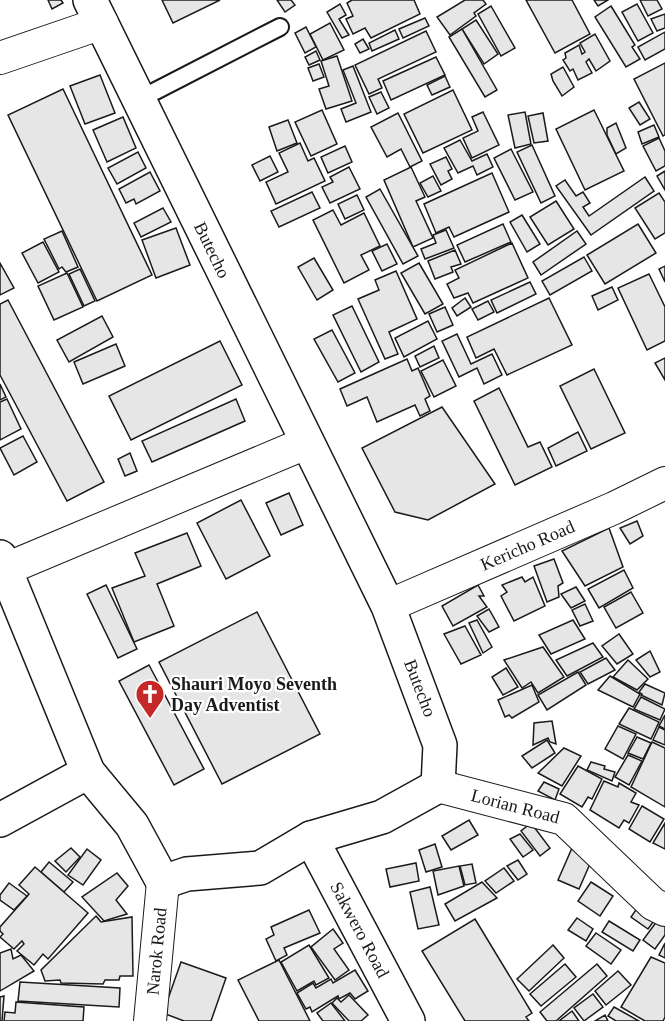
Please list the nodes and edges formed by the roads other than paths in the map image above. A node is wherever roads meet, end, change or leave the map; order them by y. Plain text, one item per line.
1 (96, 12) edge
2 (280, 27) dead end
3 (0, 58) edge
4 (138, 100) junction
5 (306, 443) junction
6 (665, 483) edge
7 (3, 563) edge
8 (388, 606) junction
9 (88, 772) junction
10 (438, 786) junction
11 (0, 820) edge
12 (311, 838) junction
13 (163, 882) junction
14 (665, 910) edge
15 (150, 1021) edge
16 (408, 1021) edge

1 - 3 street
1 - 4 street, Butecho
2 - 4 lane
4 - 5 street, Butecho
5 - 7 street
5 - 8 street, Butecho
6 - 8 street, Kericho Road
7 - 9 street
8 - 10 street, Butecho
9 - 11 street
9 - 13 street
10 - 12 street
10 - 14 street, Lorian Road
12 - 13 street
12 - 16 street, Sakwero Road
13 - 15 street, Narok Road

